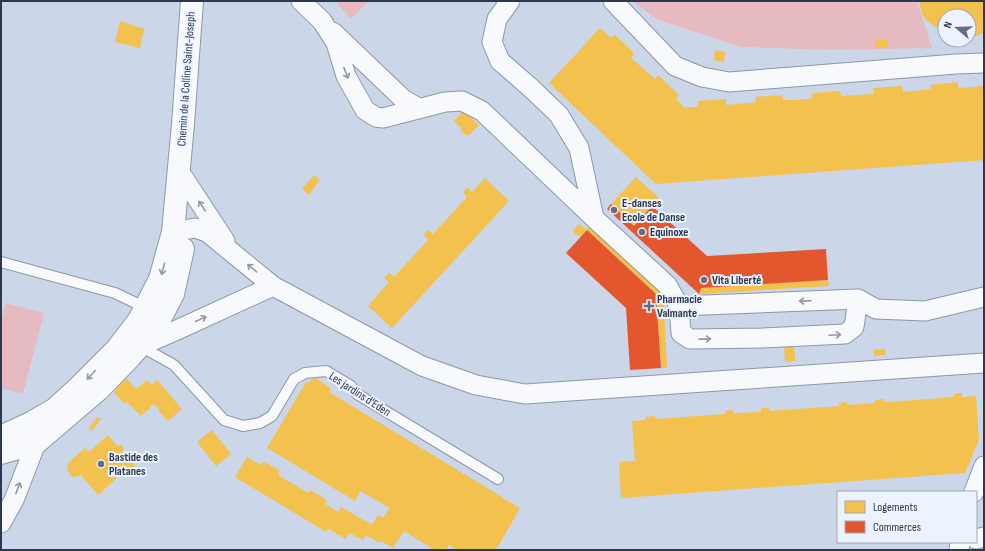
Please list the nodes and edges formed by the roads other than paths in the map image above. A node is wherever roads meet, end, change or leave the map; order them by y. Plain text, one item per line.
1 (192, 1) edge
2 (301, 1) edge
3 (510, 1) edge
4 (613, 1) edge
5 (324, 25) junction
6 (984, 63) edge
7 (418, 108) junction
8 (182, 166) junction
9 (594, 218) junction
10 (179, 231) junction
11 (231, 250) junction
12 (1, 262) edge
13 (273, 286) junction
14 (984, 297) edge
15 (858, 299) junction
16 (679, 306) junction
17 (160, 312) junction
18 (140, 346) junction
19 (981, 363) edge
20 (2, 442) edge
21 (36, 443) junction
22 (984, 466) edge
23 (498, 479) dead end
24 (974, 491) edge
25 (1, 523) edge

1 - 8 street, Chemin de la Colline Saint-Joseph
2 - 5 street
3 - 9 street
4 - 6 street
5 - 7 street
5 -> 7 street
7 - 9 street
8 - 10 street, Chemin de la Colline Saint-Joseph
11 -> 8 street
9 - 16 street
10 - 11 street
10 -> 17 street, Chemin de la Colline Saint-Joseph
10 - 17 street, Chemin de la Colline Saint-Joseph
13 -> 11 street
12 - 17 lane
17 -> 13 street
13 - 19 street
14 - 15 street
15 -> 16 street
16 -> 15 street
17 - 18 street, Chemin de la Colline Saint-Joseph
17 -> 20 street, Chemin de la Colline Saint-Joseph
18 - 21 street, Chemin de la Colline Saint-Joseph
18 - 23 lane, Les jardins d'Eden
20 - 21 street, Chemin de la Colline Saint-Joseph
25 -> 21 street
22 - 24 street

